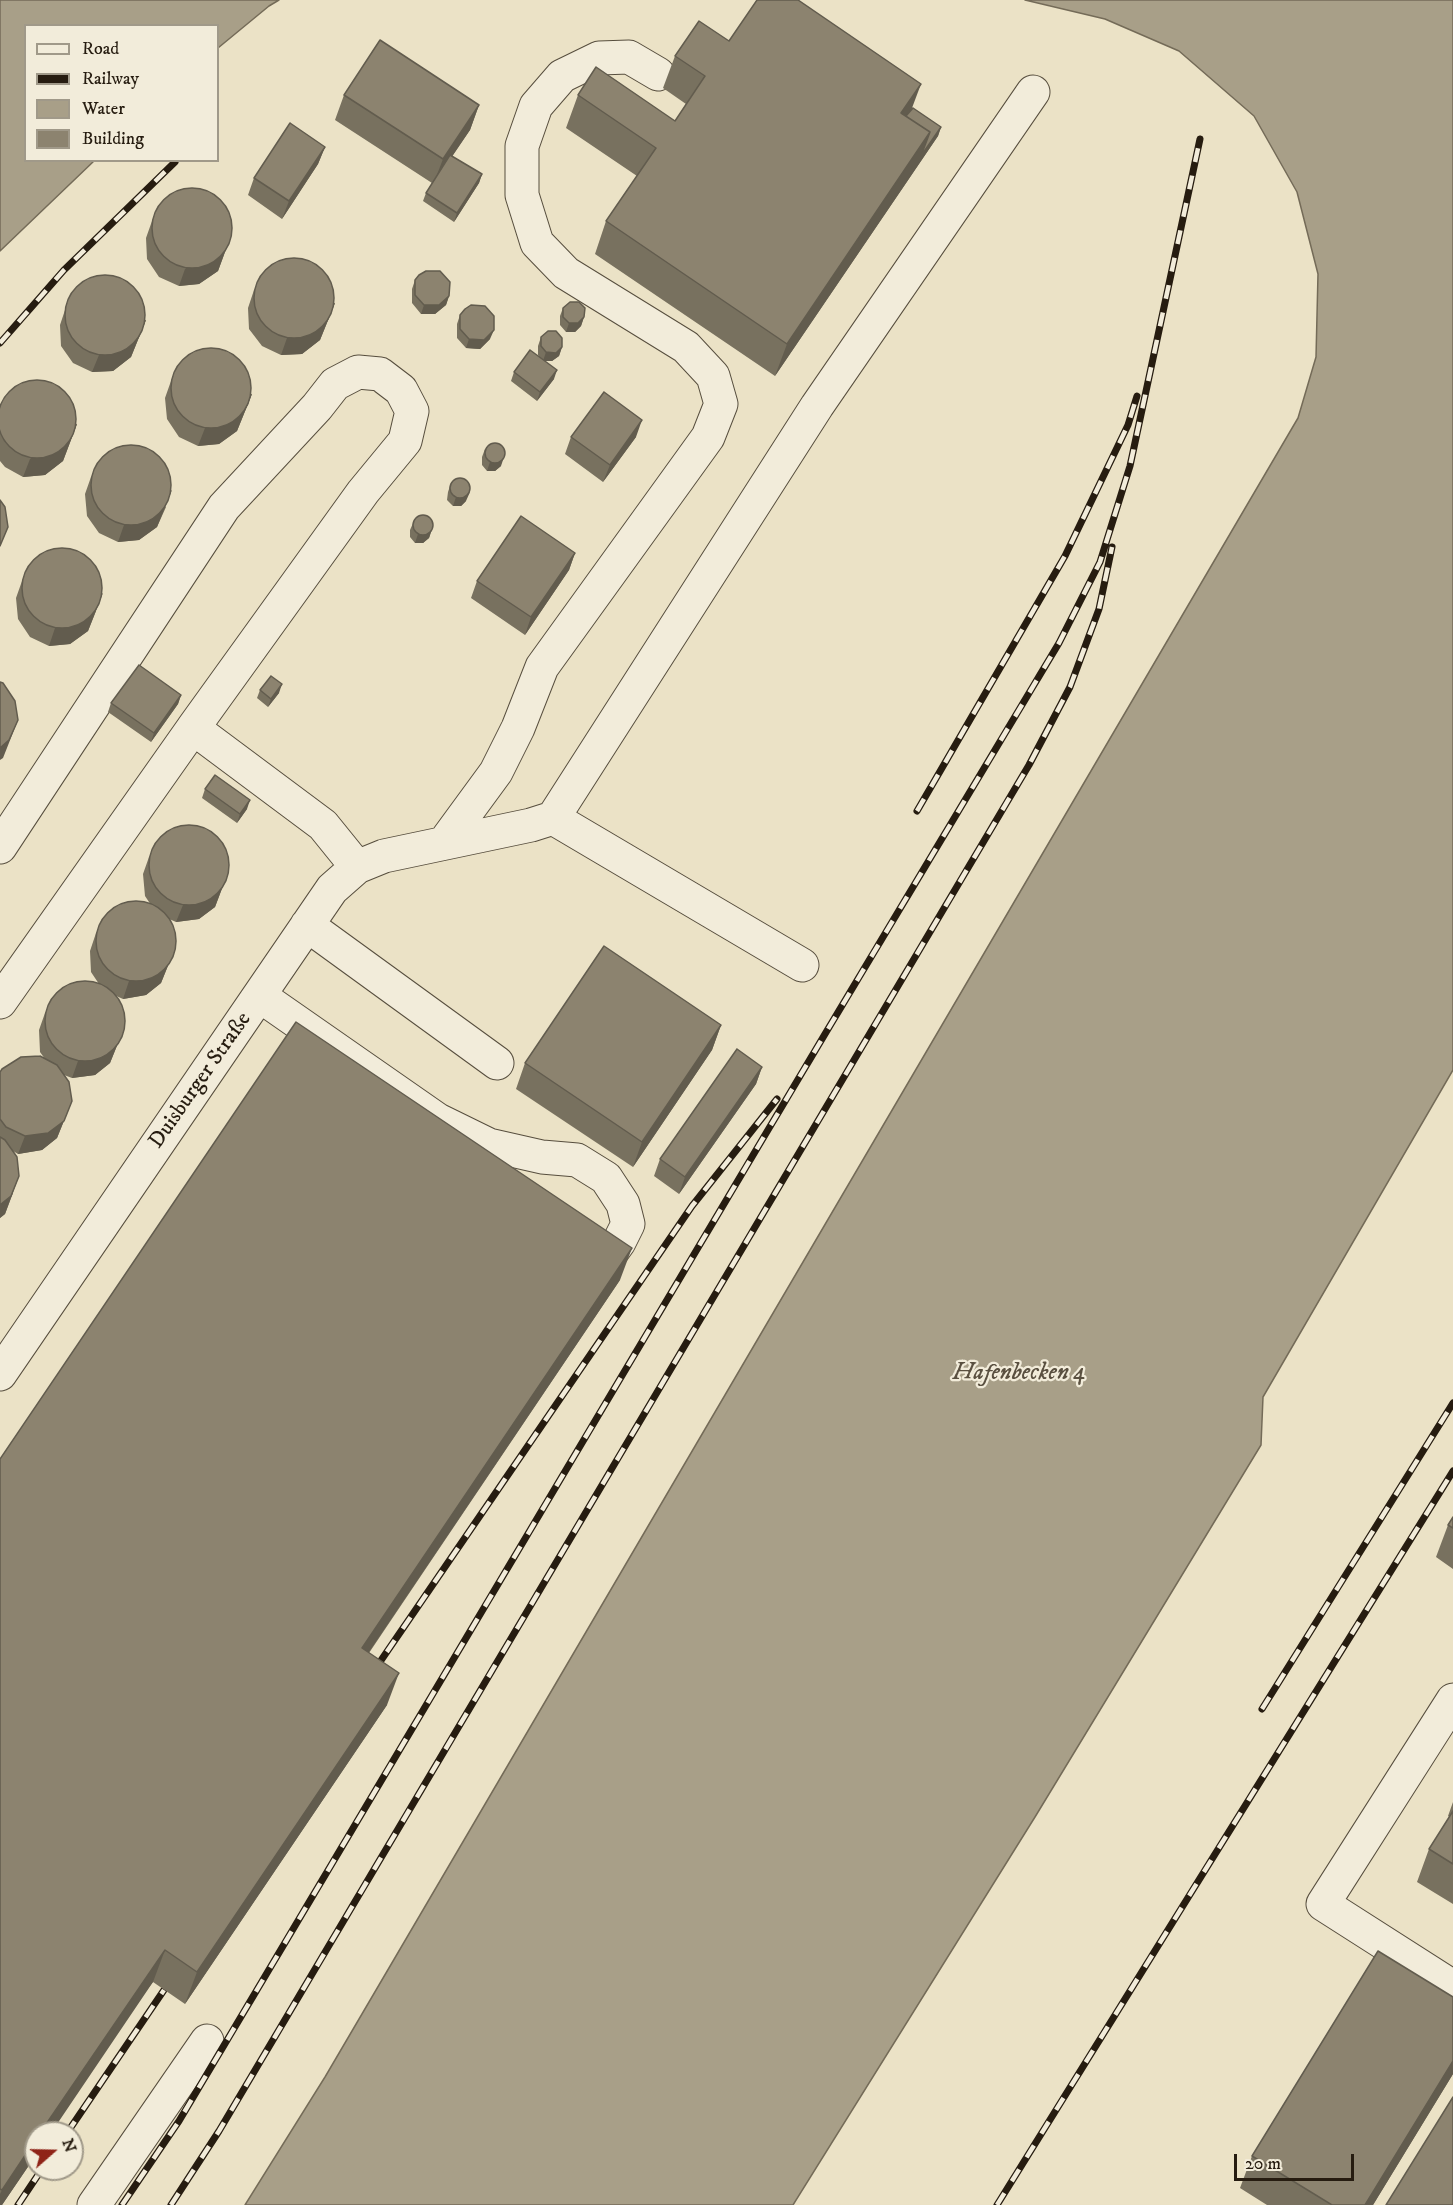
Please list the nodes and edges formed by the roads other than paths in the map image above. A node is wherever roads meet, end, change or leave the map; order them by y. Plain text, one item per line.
1 (658, 74) dead end
2 (1033, 92) dead end
3 (193, 728) junction
4 (554, 818) junction
5 (444, 843) junction
6 (0, 847) edge
7 (357, 867) junction
8 (307, 925) junction
9 (802, 965) dead end
10 (260, 996) junction
11 (0, 1002) edge
12 (497, 1063) dead end
13 (601, 1267) edge
14 (10, 1335) edge
15 (0, 1374) edge
16 (1453, 1700) edge
17 (1453, 1987) edge
18 (207, 2041) dead end
19 (94, 2205) edge

1 - 5 street
2 - 4 street
3 - 6 street
3 - 7 street
3 - 11 street
4 - 5 street, Duisburger Straße
4 - 9 street
5 - 7 street, Duisburger Straße
7 - 8 street, Duisburger Straße
8 - 10 street, Duisburger Straße
8 - 12 street
10 - 13 street
10 - 14 street, Duisburger Straße
14 - 15 street, Duisburger Straße
16 - 17 street
18 - 19 street

